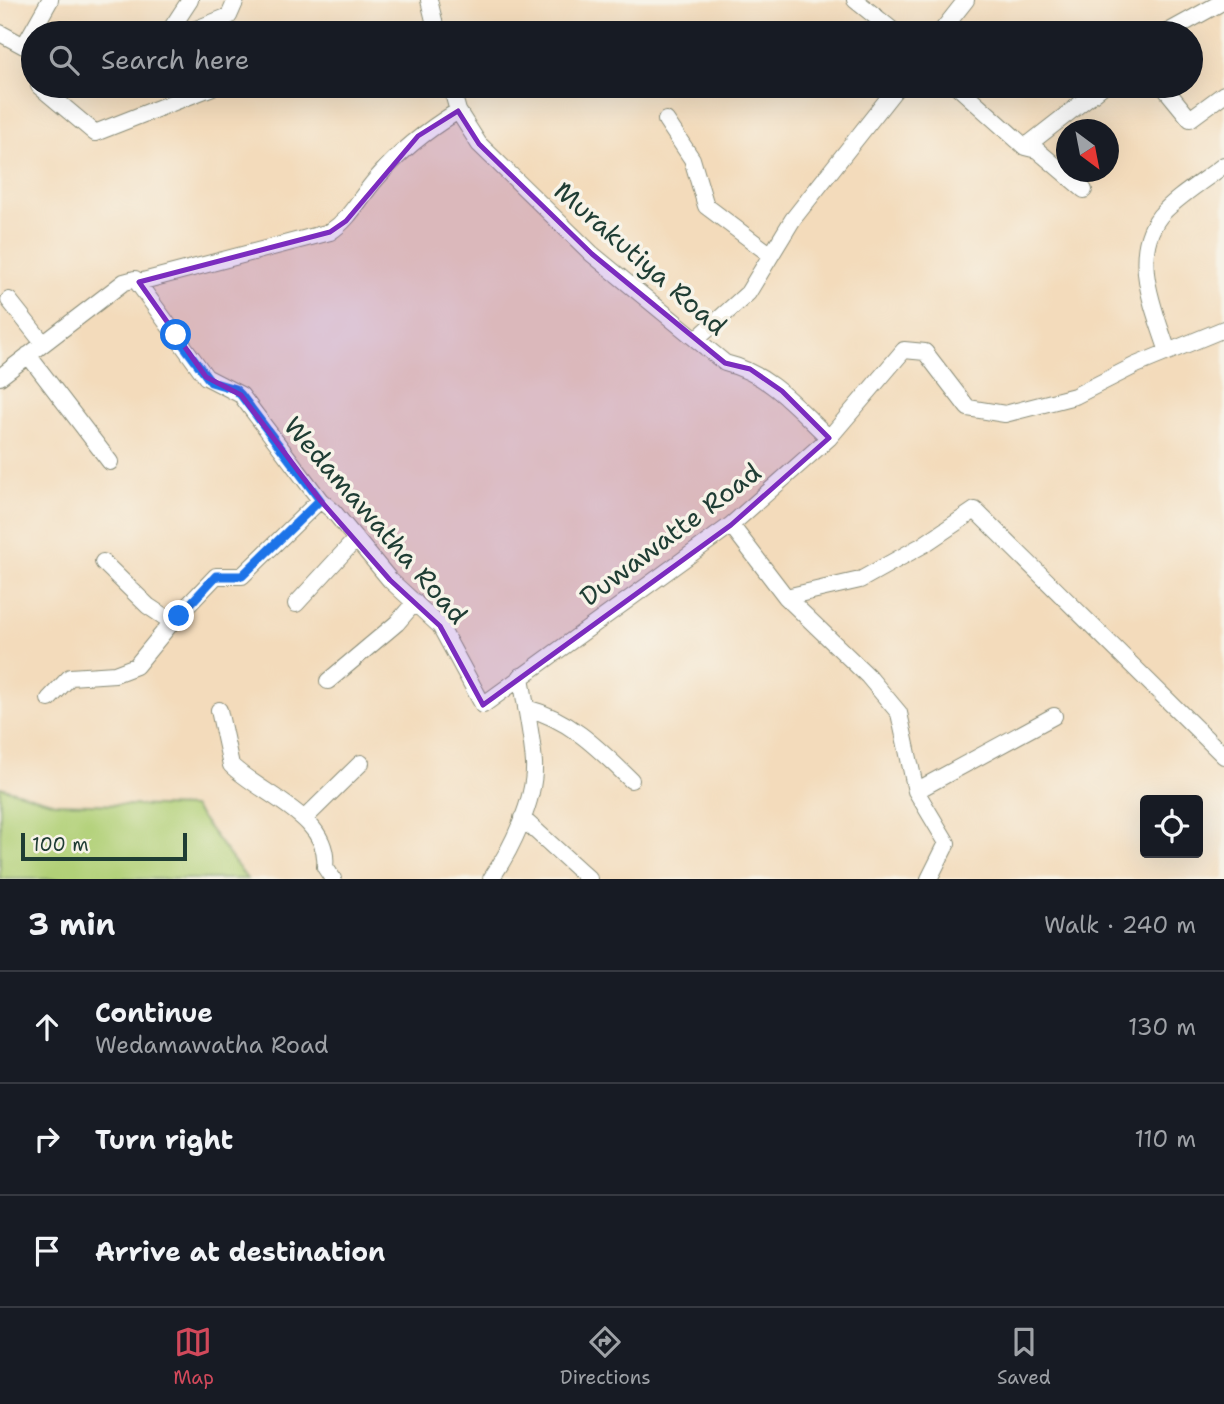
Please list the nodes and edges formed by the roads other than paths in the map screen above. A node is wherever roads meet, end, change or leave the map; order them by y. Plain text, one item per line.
1 (50, 0) edge
2 (190, 0) edge
3 (236, 0) edge
4 (429, 0) edge
5 (855, 0) edge
6 (966, 0) edge
7 (1224, 1) edge
8 (229, 16) junction
9 (38, 21) edge
10 (177, 21) edge
11 (217, 21) edge
12 (229, 21) edge
13 (434, 21) edge
14 (882, 21) edge
15 (949, 21) edge
16 (1188, 21) edge
17 (0, 33) edge
18 (21, 44) edge
19 (1224, 94) edge
20 (53, 98) edge
21 (184, 98) edge
22 (454, 98) edge
23 (889, 98) edge
24 (970, 98) edge
25 (1088, 98) edge
26 (1173, 98) edge
27 (458, 111) junction
28 (666, 120) dead end
29 (1025, 147) junction
30 (1224, 165) edge
31 (1084, 190) dead end
32 (771, 255) junction
33 (139, 282) junction
34 (9, 300) dead end
35 (1224, 329) edge
36 (698, 338) junction
37 (43, 343) junction
38 (1168, 352) junction
39 (28, 355) junction
40 (0, 377) edge
41 (829, 438) junction
42 (110, 462) dead end
43 (320, 500) junction
44 (731, 525) junction
45 (355, 540) junction
46 (103, 562) dead end
47 (786, 597) junction
48 (415, 602) junction
49 (296, 604) dead end
50 (172, 622) junction
51 (521, 676) junction
52 (328, 681) dead end
53 (49, 699) dead end
54 (526, 708) junction
55 (219, 710) dead end
56 (1054, 716) dead end
57 (1224, 756) edge
58 (361, 763) dead end
59 (631, 779) dead end
60 (916, 792) junction
61 (522, 818) junction
62 (304, 819) junction
63 (333, 879) edge
64 (491, 879) edge
65 (589, 879) edge
66 (929, 879) edge

1 - 9 street
2 - 10 street
3 - 8 street
4 - 13 street
5 - 14 street
6 - 15 street
7 - 16 street
8 - 11 street
8 - 12 street
17 - 18 street
19 - 26 street
20 - 21 street
22 - 27 street, Murakutiya Road
23 - 32 street
24 - 29 street
25 - 29 street
27 - 33 street
27 - 36 street, Murakutiya Road
28 - 32 street
29 - 31 street
30 - 38 street
32 - 36 street
33 - 37 street
33 - 43 street, Wedamawatha Road
34 - 37 street
35 - 38 street, Duwawatte Road
36 - 41 street, Murakutiya Road
37 - 39 street
38 - 41 street, Duwawatte Road
39 - 40 street
39 - 42 street
41 - 44 street, Duwawatte Road
43 - 45 street, Wedamawatha Road
43 - 50 street
44 - 47 street
44 - 51 street, Duwawatte Road
45 - 48 street, Wedamawatha Road
45 - 49 street
46 - 50 street
47 - 57 street
47 - 60 street
48 - 51 street, Wedamawatha Road
48 - 52 street
50 - 53 street
51 - 54 street
54 - 59 street
54 - 61 street
55 - 62 street
56 - 60 street
58 - 62 street
60 - 66 street
61 - 64 street
61 - 65 street
62 - 63 street

